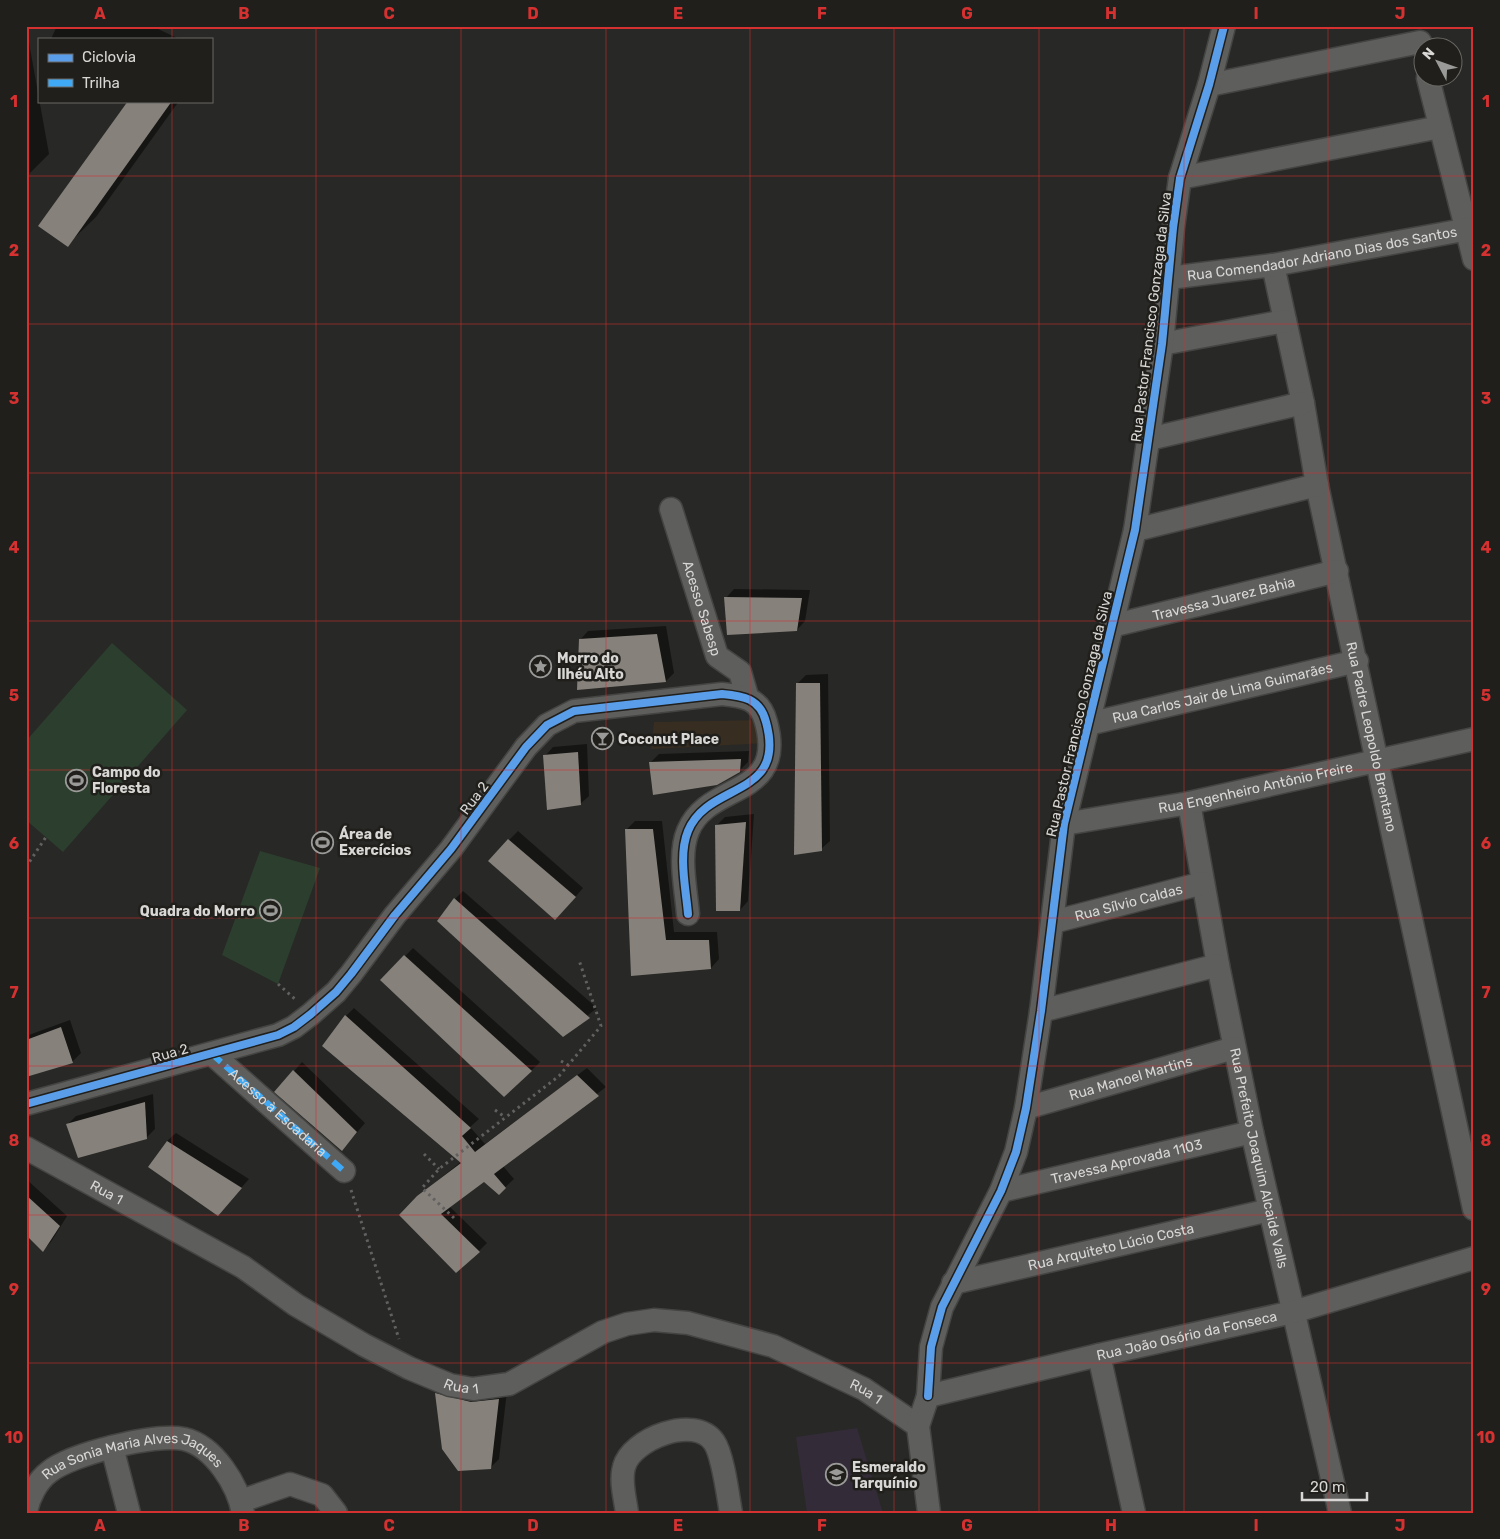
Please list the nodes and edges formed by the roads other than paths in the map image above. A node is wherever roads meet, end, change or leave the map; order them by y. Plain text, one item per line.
1 (1224, 26) edge
2 (1412, 42) edge
3 (1209, 85) junction
4 (1430, 88) edge
5 (1440, 127) junction
6 (1180, 178) junction
7 (1470, 228) edge
8 (1474, 259) edge
9 (1273, 265) junction
10 (1169, 278) junction
11 (1284, 321) junction
12 (1162, 344) junction
13 (1303, 403) junction
14 (1149, 439) junction
15 (1317, 485) junction
16 (671, 509) dead end
17 (1135, 530) junction
18 (1337, 571) junction
19 (1111, 626) junction
20 (1356, 661) junction
21 (747, 696) junction
22 (1088, 724) junction
23 (1474, 739) edge
24 (1376, 760) junction
25 (1188, 803) junction
26 (1064, 824) junction
27 (1203, 883) junction
28 (688, 914) dead end
29 (1053, 922) junction
30 (1218, 965) junction
31 (1041, 1011) junction
32 (1234, 1048) junction
33 (212, 1054) junction
34 (26, 1104) edge
35 (1026, 1108) junction
36 (1252, 1132) junction
37 (26, 1148) edge
38 (344, 1170) road end
39 (1001, 1191) junction
40 (1474, 1209) edge
41 (1270, 1210) junction
42 (1474, 1258) edge
43 (952, 1283) junction
44 (1293, 1312) junction
45 (1100, 1355) junction
46 (928, 1396) junction
47 (918, 1426) junction
48 (112, 1447) junction
49 (242, 1507) edge
50 (26, 1511) edge
51 (129, 1513) edge
52 (336, 1513) edge
53 (627, 1513) edge
54 (731, 1513) edge
55 (929, 1513) edge
56 (1134, 1513) edge
57 (1340, 1513) edge

1 - 3 street, Rua Pastor Francisco Gonzaga da Silva
2 - 3 street
3 - 6 street, Rua Pastor Francisco Gonzaga da Silva
4 - 5 street
5 - 6 street
5 - 7 street
6 - 10 street, Rua Pastor Francisco Gonzaga da Silva
7 - 8 street
7 - 9 street, Rua Comendador Adriano Dias dos Santos
9 - 10 street, Rua Comendador Adriano Dias dos Santos
9 - 11 street, Rua Padre Leopoldo Brentano
10 - 12 street, Rua Pastor Francisco Gonzaga da Silva
11 - 12 street
11 - 13 street, Rua Padre Leopoldo Brentano
12 - 14 street, Rua Pastor Francisco Gonzaga da Silva
13 - 14 street
13 - 15 street, Rua Padre Leopoldo Brentano
14 - 17 street, Rua Pastor Francisco Gonzaga da Silva
15 - 17 street
15 - 18 street, Rua Padre Leopoldo Brentano
16 - 21 street, Acesso Sabesp
17 - 19 street, Rua Pastor Francisco Gonzaga da Silva
18 - 19 street, Travessa Juarez Bahia
18 - 20 street, Rua Padre Leopoldo Brentano
19 - 22 street, Rua Pastor Francisco Gonzaga da Silva
20 - 22 street, Rua Carlos Jair de Lima Guimarães
20 - 24 street, Rua Padre Leopoldo Brentano
21 - 28 street
21 - 33 street, Rua 2
22 - 26 street, Rua Pastor Francisco Gonzaga da Silva
23 - 24 street, Rua Engenheiro Antônio Freire
24 - 25 street, Rua Engenheiro Antônio Freire
24 - 40 street, Rua Padre Leopoldo Brentano
25 - 26 street, Rua Engenheiro Antônio Freire
25 - 27 street, Rua Prefeito Joaquim Alcaide Valls
26 - 29 street, Rua Pastor Francisco Gonzaga da Silva
27 - 29 street, Rua Sílvio Caldas
27 - 30 street, Rua Prefeito Joaquim Alcaide Valls
29 - 31 street, Rua Pastor Francisco Gonzaga da Silva
30 - 31 street
30 - 32 street, Rua Prefeito Joaquim Alcaide Valls
31 - 35 street, Rua Pastor Francisco Gonzaga da Silva
32 - 35 street, Rua Manoel Martins
32 - 36 street, Rua Prefeito Joaquim Alcaide Valls
33 - 34 street, Rua 2
33 - 38 street, Acesso à Escadaria
35 - 39 street, Rua Pastor Francisco Gonzaga da Silva
36 - 39 street, Travessa Aprovada 1103
36 - 41 street, Rua Prefeito Joaquim Alcaide Valls
37 - 47 street, Rua 1
39 - 43 street, Rua Pastor Francisco Gonzaga da Silva
41 - 43 street, Rua Arquiteto Lúcio Costa
41 - 44 street, Rua Prefeito Joaquim Alcaide Valls
42 - 44 street, Rua João Osório da Fonseca
43 - 46 street, Rua Pastor Francisco Gonzaga da Silva
44 - 45 street, Rua João Osório da Fonseca
44 - 57 street, Rua Prefeito Joaquim Alcaide Valls
45 - 46 street, Rua João Osório da Fonseca
45 - 56 street
46 - 47 street
47 - 55 street
48 - 49 street, Rua Sonia Maria Alves Jaques
48 - 50 street, Rua Sonia Maria Alves Jaques
48 - 51 street
49 - 52 street
53 - 54 street

